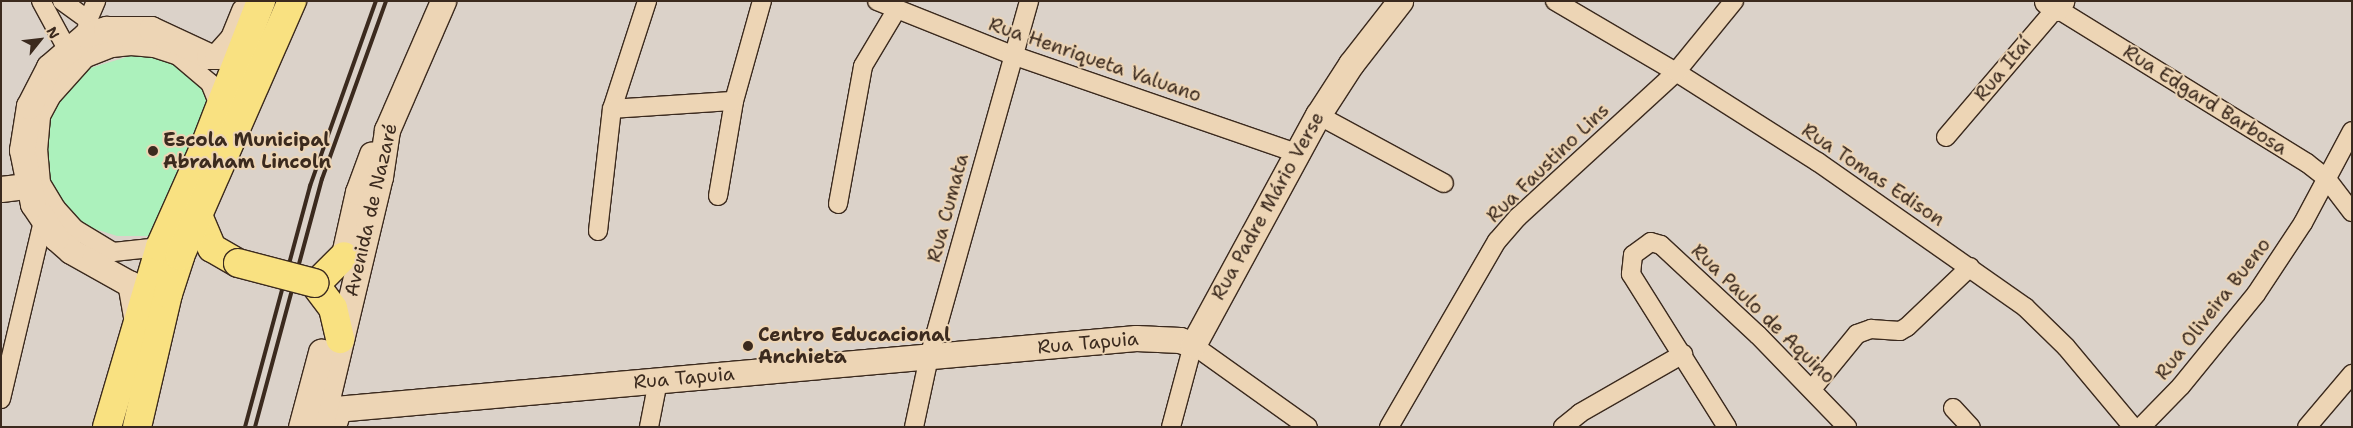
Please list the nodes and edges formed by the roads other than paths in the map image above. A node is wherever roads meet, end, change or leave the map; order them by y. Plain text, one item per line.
1 (41, 1) edge
2 (62, 1) edge
3 (96, 1) edge
4 (248, 1) edge
5 (261, 1) edge
6 (292, 1) edge
7 (443, 1) edge
8 (647, 1) edge
9 (762, 1) edge
10 (877, 1) edge
11 (1029, 1) edge
12 (1400, 1) edge
13 (1556, 1) edge
14 (1734, 1) edge
15 (2054, 3) edge
16 (897, 9) junction
17 (81, 46) junction
18 (1012, 55) junction
19 (1676, 72) junction
20 (734, 101) junction
21 (219, 106) junction
22 (612, 109) junction
23 (1318, 115) junction
24 (387, 130) junction
25 (2352, 131) edge
26 (1946, 137) dead end
27 (1299, 154) junction
28 (2326, 178) junction
29 (1444, 183) dead end
30 (34, 184) junction
31 (1, 190) edge
32 (718, 196) dead end
33 (838, 204) dead end
34 (2352, 212) edge
35 (196, 213) junction
36 (43, 221) junction
37 (598, 231) dead end
38 (160, 247) junction
39 (113, 252) junction
40 (344, 256) junction
41 (1970, 267) junction
42 (315, 283) junction
43 (130, 284) junction
44 (333, 308) junction
45 (136, 322) junction
46 (340, 340) junction
47 (1193, 345) junction
48 (1682, 354) junction
49 (929, 356) junction
50 (2352, 374) edge
51 (658, 381) junction
52 (1812, 389) junction
53 (1, 399) edge
54 (1953, 408) dead end
55 (331, 418) edge
56 (107, 427) edge
57 (136, 427) edge
58 (301, 427) edge
59 (649, 427) edge
60 (914, 427) edge
61 (1171, 427) edge
62 (1308, 427) edge
63 (1389, 427) edge
64 (1563, 427) edge
65 (1727, 427) edge
66 (1847, 427) edge
67 (1971, 427) edge
68 (2133, 427) edge
69 (2142, 427) edge
70 (2307, 427) edge

1 - 17 street
2 - 17 street
3 - 17 street
4 - 17 street
5 - 21 main road
6 - 35 main road
7 - 24 street, Avenida de Nazaré
8 - 22 street
9 - 20 street
10 - 16 street, Rua Henriqueta Valuano
11 - 18 street, Rua Cumata
12 - 23 street, Rua Padre Mário Verse
13 - 19 street, Rua Tomas Edison
14 - 19 street, Rua Faustino Lins
15 - 26 street, Rua Itaí
15 - 28 street, Rua Edgard Barbosa
16 - 18 street, Rua Henriqueta Valuano
16 - 33 street
17 - 21 street
17 - 30 street
18 - 27 street, Rua Henriqueta Valuano
18 - 49 street, Rua Cumata
19 - 41 street, Rua Tomas Edison
19 - 63 street, Rua Faustino Lins
20 - 22 street
20 - 32 street
21 - 38 main road
22 - 37 street
23 - 27 street, Rua Padre Mário Verse
23 - 29 street
24 - 40 street, Avenida de Nazaré
24 - 46 street, Avenida de Nazaré
25 - 28 street, Rua Oliveira Bueno
27 - 47 street, Rua Padre Mário Verse
28 - 34 street, Rua Edgard Barbosa
28 - 69 street, Rua Oliveira Bueno
30 - 31 street
30 - 36 street
30 - 39 street
35 - 42 main road, bridge
35 - 57 main road
36 - 43 street
36 - 53 street
38 - 39 street
38 - 45 main road
39 - 43 street
40 - 42 main road
40 - 44 street, Avenida de Nazaré
41 - 52 street
41 - 68 street, Rua Tomas Edison
42 - 44 main road
43 - 45 street
44 - 46 main road
44 - 58 street, Avenida de Nazaré
45 - 56 main road
46 - 55 street, Avenida de Nazaré
47 - 49 street, Rua Tapuia
47 - 61 street, Rua Padre Mário Verse
47 - 62 street
48 - 52 street, Rua Paulo de Aquino
48 - 64 street
48 - 65 street
49 - 51 street, Rua Tapuia
49 - 60 street, Rua Cumata
50 - 70 street
51 - 55 street, Rua Tapuia
51 - 59 street
52 - 66 street, Rua Paulo de Aquino
54 - 67 street

